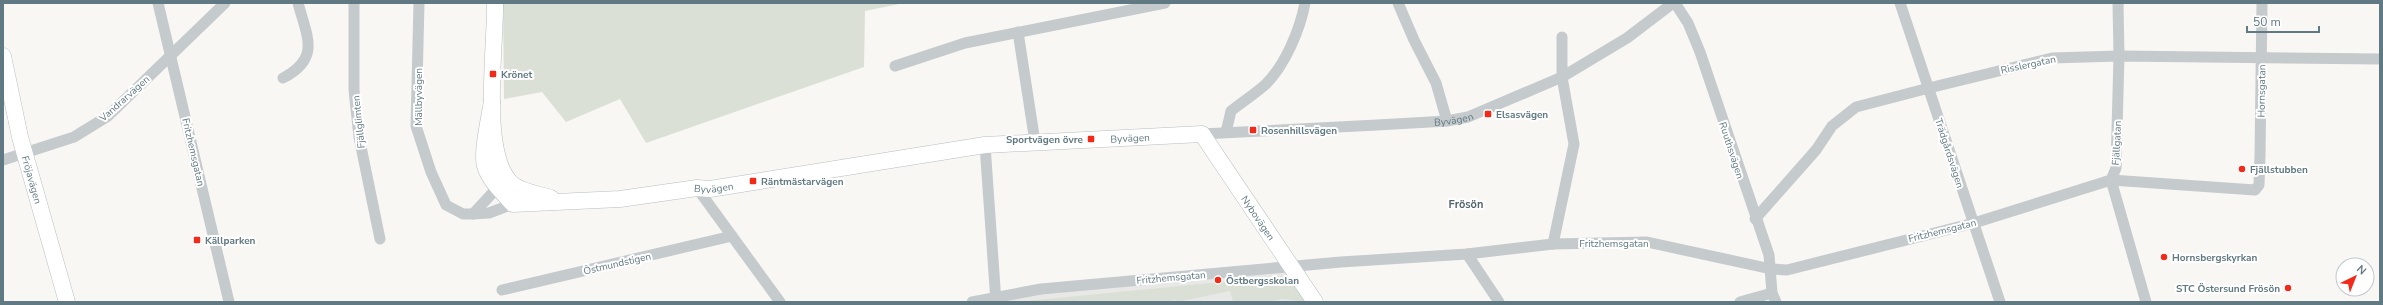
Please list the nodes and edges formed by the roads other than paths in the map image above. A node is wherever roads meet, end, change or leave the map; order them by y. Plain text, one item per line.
1 (158, 3) edge
2 (225, 3) edge
3 (298, 3) edge
4 (354, 3) edge
5 (419, 3) edge
6 (495, 3) edge
7 (1165, 3) edge
8 (1305, 3) edge
9 (1398, 3) edge
10 (1674, 3) edge
11 (1900, 3) edge
12 (2118, 3) edge
13 (2262, 3) edge
14 (1018, 32) junction
15 (1562, 37) dead end
16 (172, 55) junction
17 (3, 56) edge
18 (2119, 56) junction
19 (2261, 58) junction
20 (2380, 59) edge
21 (895, 66) dead end
22 (1562, 77) junction
23 (283, 78) dead end
24 (1929, 88) junction
25 (1447, 121) junction
26 (1226, 132) junction
27 (1202, 134) junction
28 (1035, 142) junction
29 (985, 145) junction
30 (25, 154) junction
31 (3, 160) edge
32 (2259, 179) joint
33 (2111, 180) junction
34 (508, 185) junction
35 (697, 188) junction
36 (559, 201) junction
37 (513, 204) junction
38 (473, 214) junction
39 (1755, 219) junction
40 (1974, 223) junction
41 (732, 236) junction
42 (380, 239) dead end
43 (1553, 244) junction
44 (1467, 254) junction
45 (1291, 267) junction
46 (1771, 269) junction
47 (502, 290) dead end
48 (1774, 297) edge
49 (996, 299) edge
50 (67, 302) edge
51 (228, 302) edge
52 (780, 302) edge
53 (972, 302) edge
54 (1315, 302) edge
55 (1499, 302) edge
56 (1740, 302) edge
57 (2000, 302) edge
58 (2146, 302) edge

1 - 16 street, Fritzhemsgatan
2 - 16 street, Vandrarvägen
3 - 23 street
4 - 42 street, Fjällglimten
5 - 38 street, Mällbyvägen
6 - 34 street
7 - 14 street
8 - 26 street
9 - 25 street
10 - 22 street, Byvägen
10 - 39 street, Ruuthsvägen
11 - 24 street, Trädgårdsvägen
12 - 18 street, Fjällgatan
13 - 19 street, Hornsgatan
14 - 21 street
14 - 28 street
15 - 22 street
16 - 30 street, Vandrarvägen
16 - 51 street, Fritzhemsgatan
17 - 30 street, Fröjavägen
18 - 19 street, Risslergatan
18 - 24 street, Risslergatan
18 - 33 street, Fjällgatan
19 - 20 street, Risslergatan
19 - 32 street, Hornsgatan
22 - 25 street, Byvägen
22 - 43 street
24 - 39 street, Risslergatan
24 - 40 street, Trädgårdsvägen
25 - 26 street, Byvägen
26 - 27 street, Byvägen
27 - 28 street, Byvägen
27 - 45 street, Nybovägen
28 - 29 street, Byvägen
29 - 35 street, Byvägen
29 - 49 street
30 - 31 street, Vandrarvägen
30 - 50 street, Fröjavägen
32 - 33 street, Fritzhemsgatan
33 - 40 street, Fritzhemsgatan
33 - 58 street
34 - 36 street, Byvägen
34 - 37 street
34 - 38 street
35 - 36 street, Byvägen
35 - 41 street
36 - 37 street, Byvägen
37 - 38 street, Mällbyvägen
39 - 46 street, Ruuthsvägen
40 - 46 street, Fritzhemsgatan
40 - 57 street, Trädgårdsvägen
41 - 47 street, Östmundstigen
41 - 52 street
43 - 44 street, Fritzhemsgatan
43 - 46 street, Fritzhemsgatan
44 - 45 street, Fritzhemsgatan
44 - 55 street
45 - 49 street, Fritzhemsgatan
45 - 54 street, Nybovägen
46 - 48 street, Ruuthsvägen
48 - 56 street
49 - 53 street, Fritzhemsgatan

